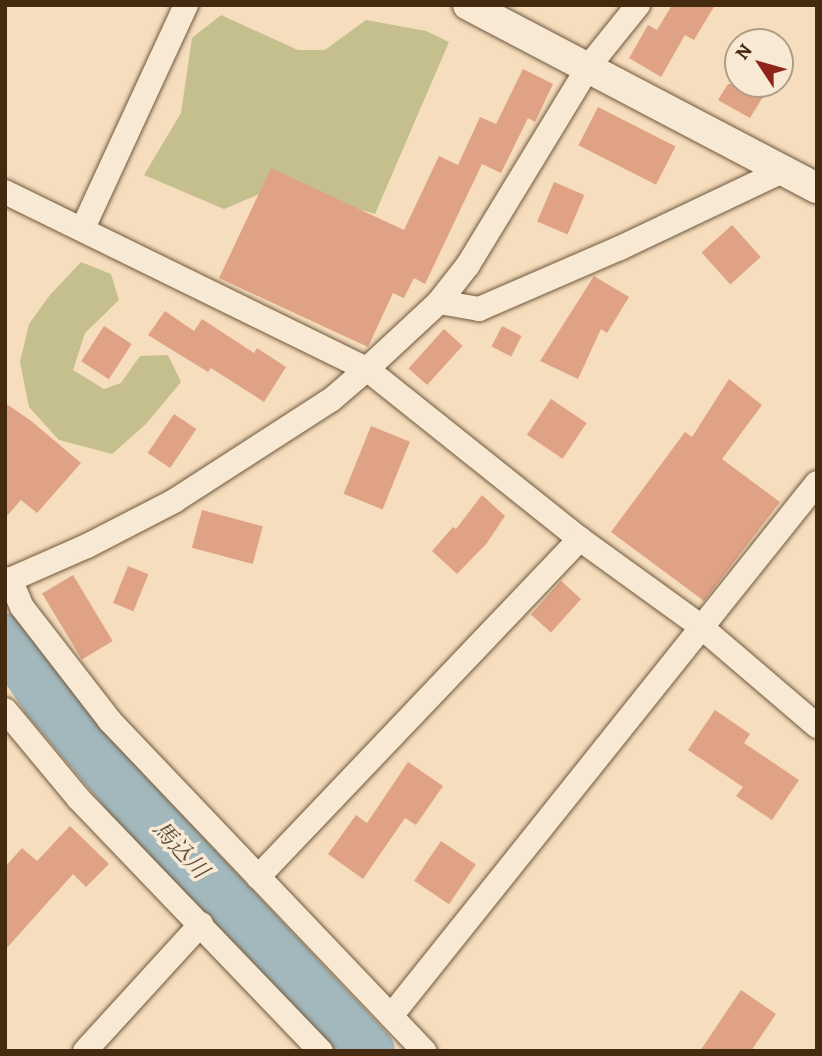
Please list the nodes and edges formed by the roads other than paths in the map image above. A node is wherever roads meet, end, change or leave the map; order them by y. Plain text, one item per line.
1 (186, 5) edge
2 (468, 5) edge
3 (638, 5) edge
4 (589, 66) junction
5 (782, 171) junction
6 (817, 188) edge
7 (5, 192) edge
8 (83, 228) junction
9 (439, 302) junction
10 (367, 369) junction
11 (817, 483) edge
12 (580, 539) junction
13 (8, 581) edge
14 (700, 626) junction
15 (5, 710) edge
16 (817, 726) edge
17 (258, 877) junction
18 (201, 924) junction
19 (391, 1016) junction
20 (85, 1051) edge
21 (321, 1051) edge
22 (424, 1051) edge

1 - 8 street
2 - 4 street
3 - 4 street
4 - 5 street
4 - 9 street
5 - 6 street
5 - 9 street
7 - 8 street
8 - 10 street
9 - 10 street
10 - 12 street
10 - 13 street
11 - 14 street
12 - 14 street
12 - 17 street
13 - 17 street
14 - 16 street
14 - 19 street
15 - 18 street
17 - 19 street
18 - 20 street
18 - 21 street
19 - 22 street

